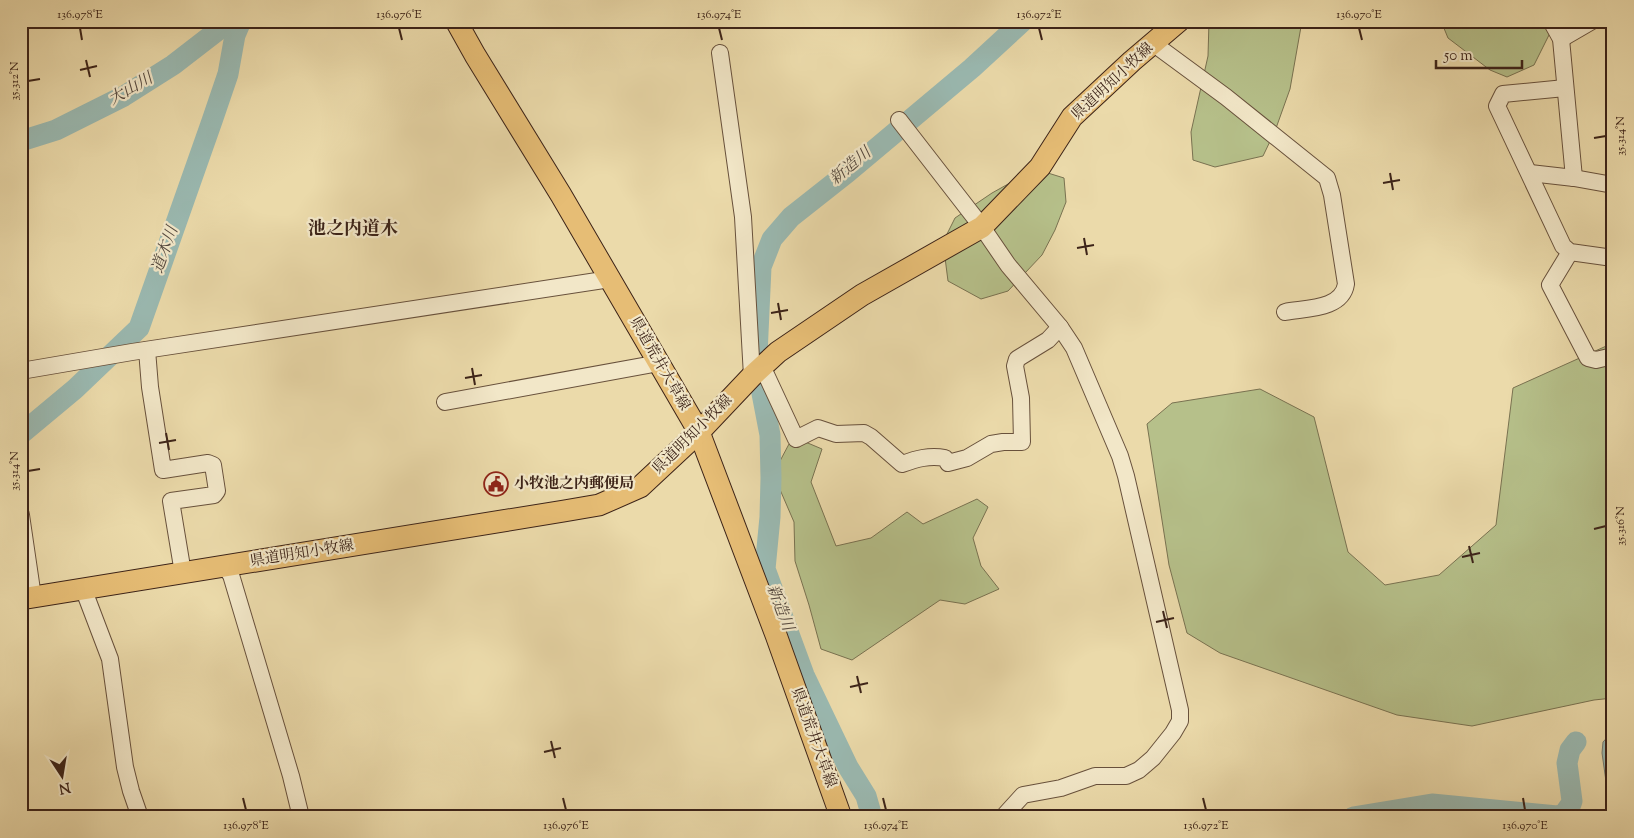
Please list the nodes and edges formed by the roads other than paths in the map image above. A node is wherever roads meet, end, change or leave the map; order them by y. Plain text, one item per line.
1 (456, 21) edge
2 (1179, 21) edge
3 (1551, 21) edge
4 (1592, 21) edge
5 (1561, 39) junction
6 (1154, 44) junction
7 (720, 53) dead end
8 (1565, 88) junction
9 (905, 126) dead end
10 (1530, 173) junction
11 (1574, 178) junction
12 (1613, 185) edge
13 (982, 227) junction
14 (1570, 252) junction
15 (1613, 258) edge
16 (610, 280) junction
17 (1284, 312) dead end
18 (1060, 327) junction
19 (140, 351) junction
20 (1613, 356) edge
21 (659, 363) junction
22 (21, 371) edge
23 (757, 371) junction
24 (445, 402) dead end
25 (699, 432) junction
26 (21, 515) edge
27 (225, 567) junction
28 (183, 573) junction
29 (83, 588) junction
30 (27, 598) edge
31 (140, 817) edge
32 (301, 817) edge
33 (841, 817) edge
34 (1003, 817) edge

1 - 16 main road, 県道荒井大草線
2 - 6 main road, 県道明知小牧線
3 - 5 street
4 - 5 street
5 - 8 street
6 - 13 main road, 県道明知小牧線
6 - 17 street
7 - 23 street
8 - 10 street
8 - 11 street
9 - 13 street
10 - 11 street
10 - 14 street
11 - 12 street
13 - 18 street
13 - 23 main road, 県道明知小牧線
14 - 15 street
14 - 20 street
16 - 19 street
16 - 21 main road, 県道荒井大草線
18 - 23 street
18 - 34 street
19 - 22 street
19 - 28 street
21 - 24 street
21 - 25 main road, 県道荒井大草線
23 - 25 main road, 県道明知小牧線
25 - 27 main road, 県道明知小牧線
25 - 33 main road, 県道荒井大草線
26 - 30 street
27 - 28 main road, 県道明知小牧線
27 - 32 street
28 - 29 main road, 県道明知小牧線
29 - 30 main road, 県道明知小牧線
29 - 31 street

